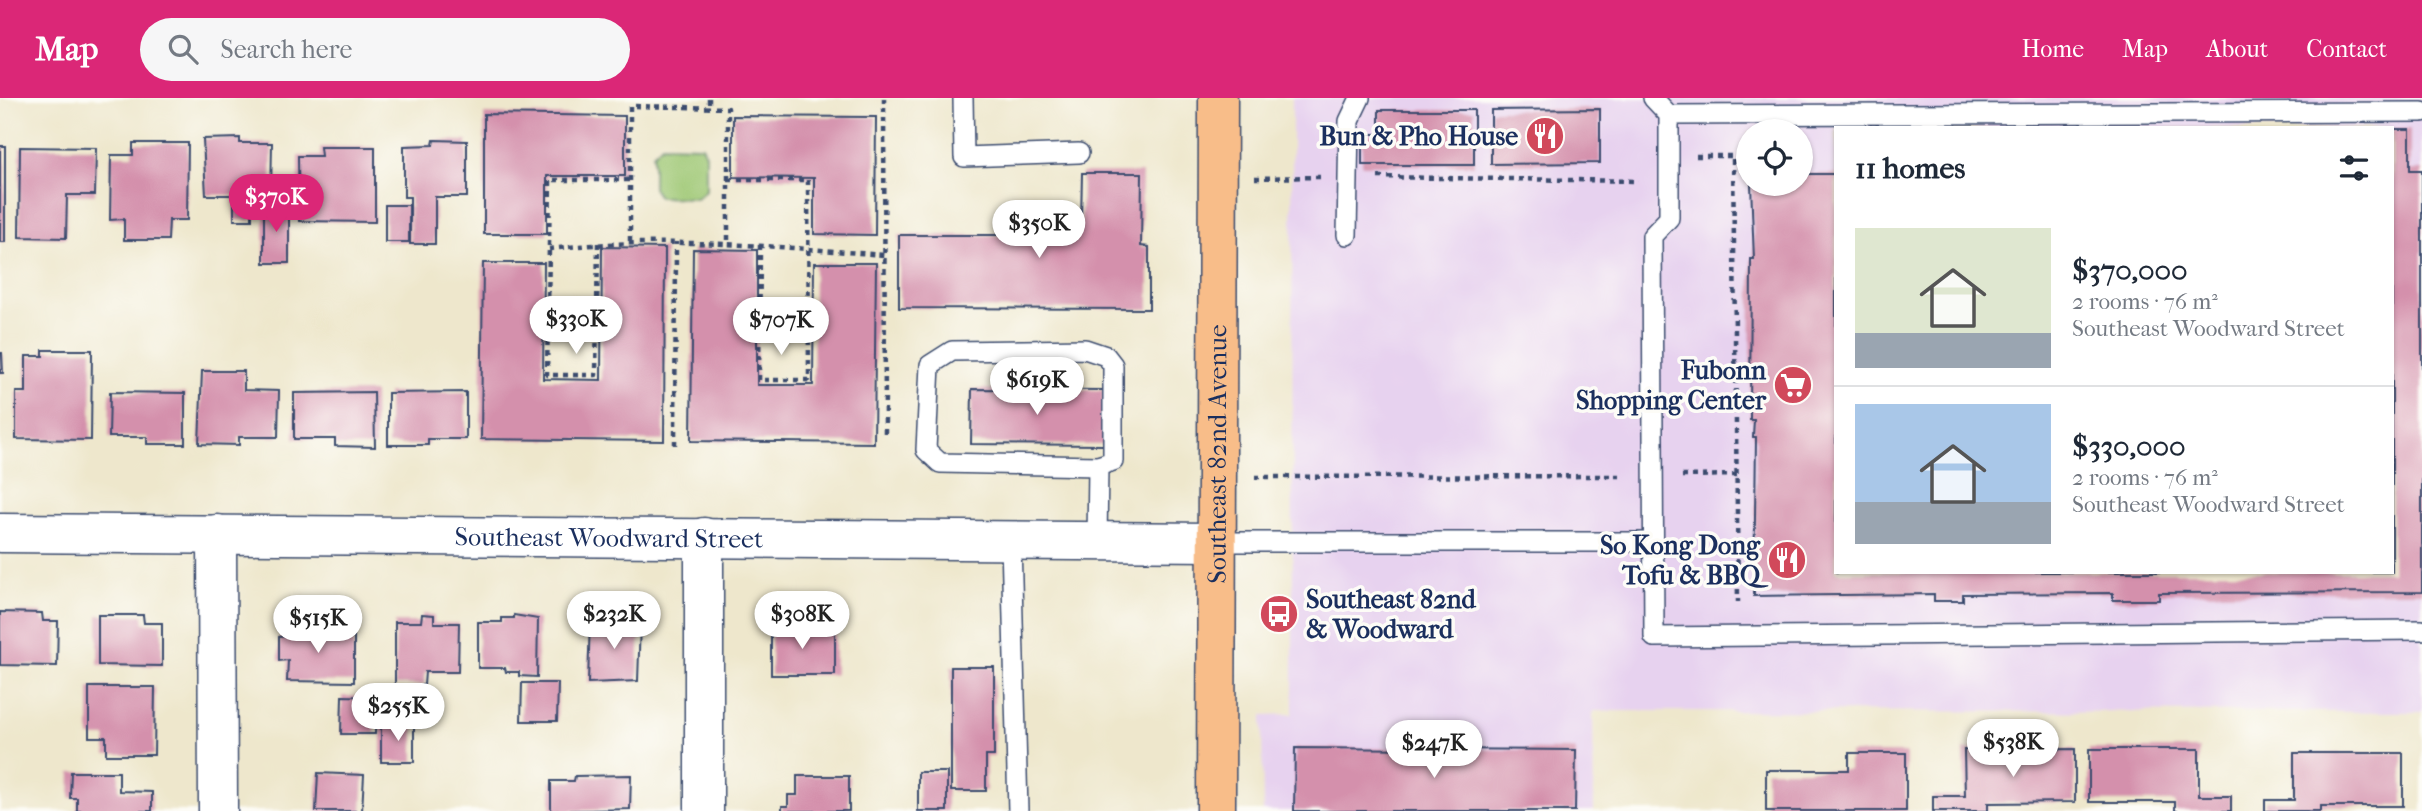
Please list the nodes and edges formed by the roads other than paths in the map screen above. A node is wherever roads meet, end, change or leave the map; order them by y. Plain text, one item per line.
1 (963, 98) edge
2 (1218, 98) edge
3 (1360, 98) edge
4 (1653, 98) edge
5 (2422, 112) edge
6 (1670, 115) junction
7 (1079, 153) dead end
8 (1347, 235) dead end
9 (1098, 466) junction
10 (0, 533) edge
11 (218, 534) junction
12 (704, 537) junction
13 (1011, 542) junction
14 (1097, 542) junction
15 (1216, 542) junction
16 (1653, 542) junction
17 (2422, 629) edge
18 (218, 811) edge
19 (704, 811) edge
20 (1018, 811) edge
21 (1216, 811) edge

1 - 7 lane
2 - 15 main road, Southeast 82nd Avenue
3 - 8 lane
4 - 6 lane
5 - 6 lane
6 - 16 lane
9 - 9 lane
9 - 14 lane
10 - 11 street, Southeast Woodward Street
11 - 12 street, Southeast Woodward Street
11 - 18 street
12 - 13 street, Southeast Woodward Street
12 - 19 street
13 - 14 street, Southeast Woodward Street
13 - 20 lane
14 - 15 street, Southeast Woodward Street
15 - 16 lane
15 - 21 main road, Southeast 82nd Avenue
16 - 17 lane

